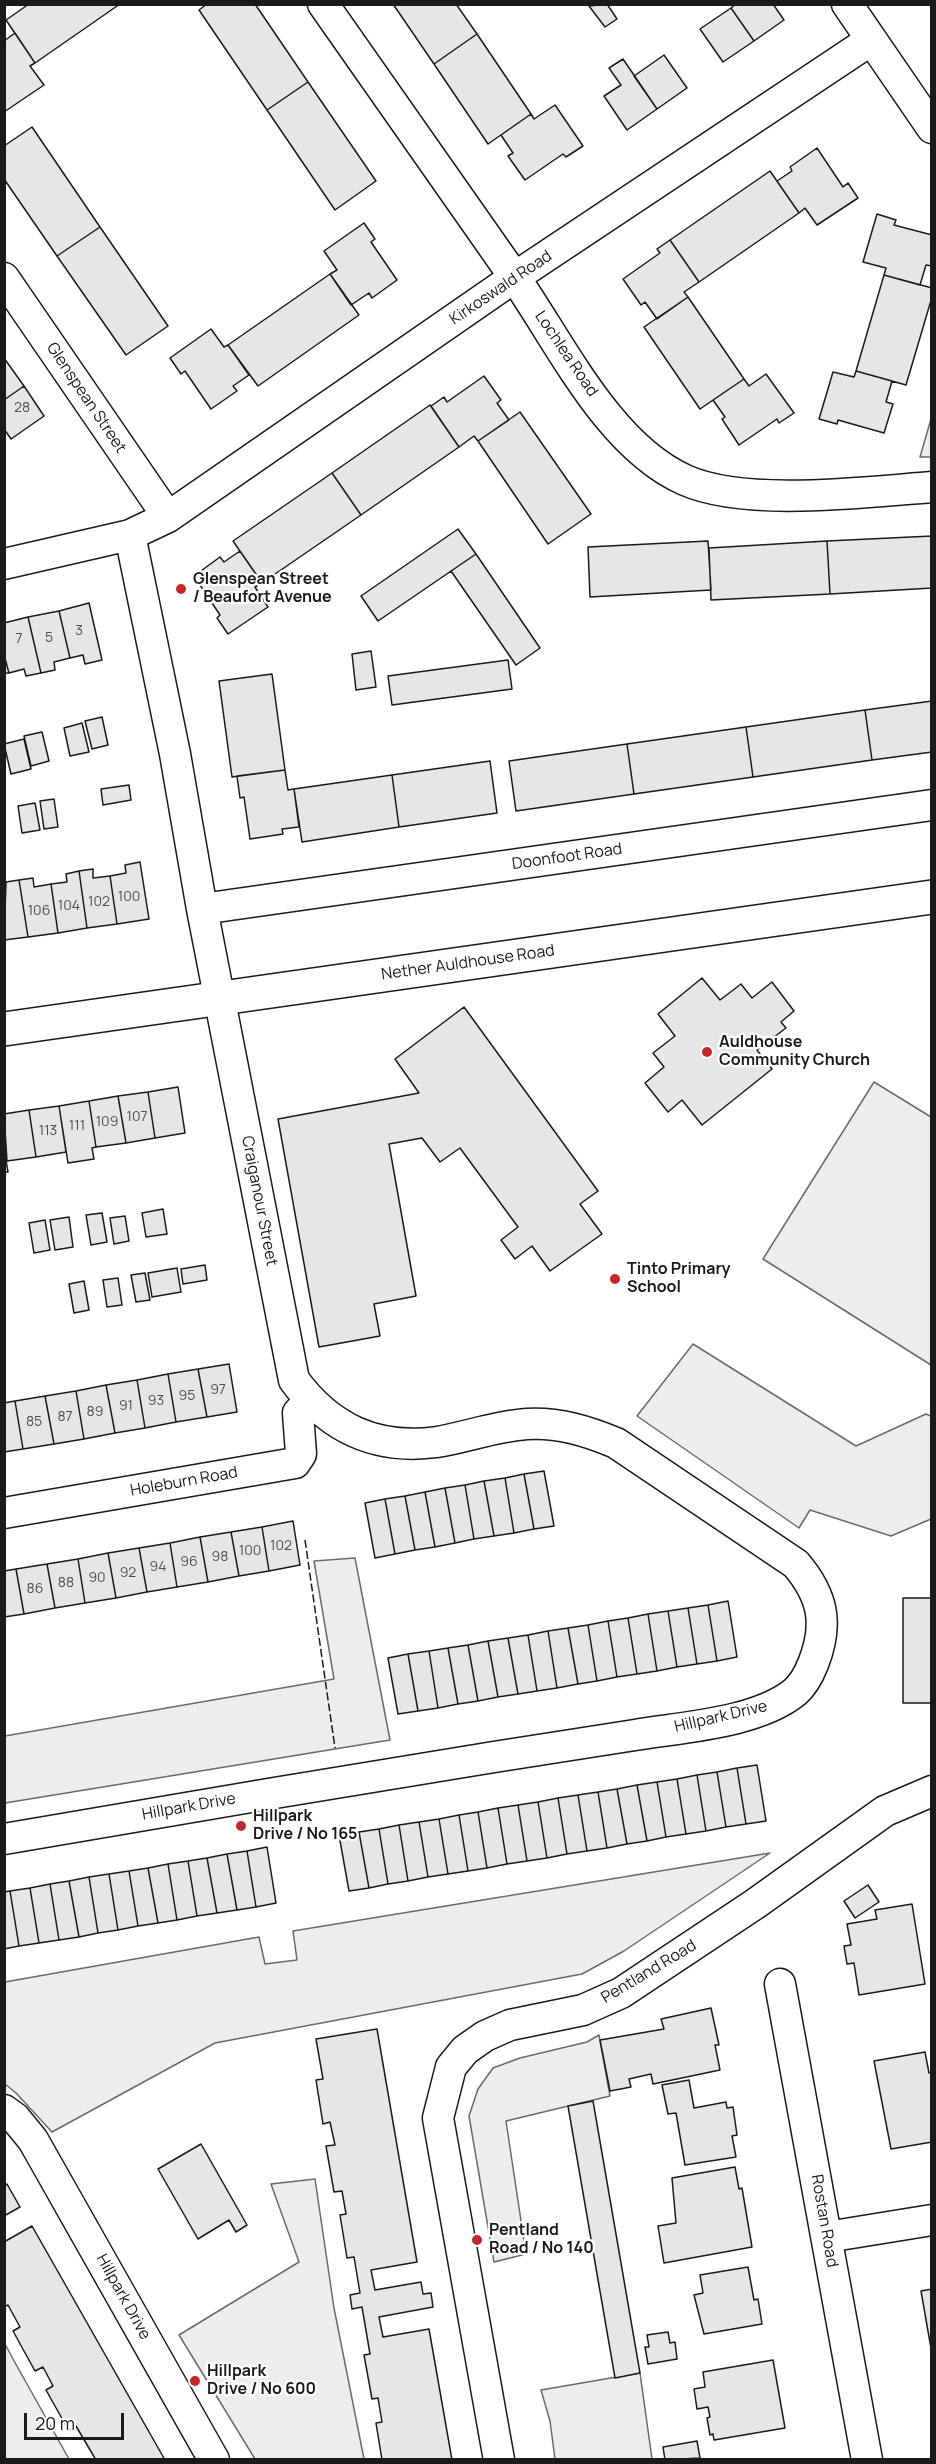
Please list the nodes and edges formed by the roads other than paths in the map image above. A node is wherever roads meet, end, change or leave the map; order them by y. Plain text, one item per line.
1 (323, 4) edge
2 (846, 4) edge
3 (871, 40) junction
4 (932, 128) edge
5 (515, 277) junction
6 (4, 279) edge
7 (932, 487) edge
8 (168, 517) junction
9 (130, 535) junction
10 (4, 564) edge
11 (932, 805) edge
12 (932, 897) edge
13 (202, 909) junction
14 (219, 998) junction
15 (4, 1029) edge
16 (310, 1401) junction
17 (4, 1513) edge
18 (932, 1791) edge
19 (4, 1839) edge
20 (780, 1984) dead end
21 (4, 2110) edge
22 (932, 2220) edge
23 (827, 2237) junction
24 (214, 2460) edge
25 (500, 2460) edge
26 (867, 2460) edge

1 - 5 street, Lochlea Road
2 - 3 street
3 - 4 street
3 - 5 street, Kirkoswald Road
5 - 7 street, Lochlea Road
5 - 8 street, Kirkoswald Road
6 - 8 street, Glenspean Street
8 - 9 street, Kirkoswald Road
9 - 10 street, Kirkoswald Road
9 - 13 street, Craiganour Street
11 - 13 street, Doonfoot Road
12 - 14 main road, Nether Auldhouse Road
13 - 14 street, Craiganour Street
14 - 15 main road, Nether Auldhouse Road
14 - 16 street, Craiganour Street
16 - 17 street, Holeburn Road
16 - 19 street, Hillpark Drive
18 - 25 street, Pentland Road
20 - 23 street, Rostan Road
21 - 24 street, Hillpark Drive
22 - 23 street
23 - 26 street, Rostan Road

